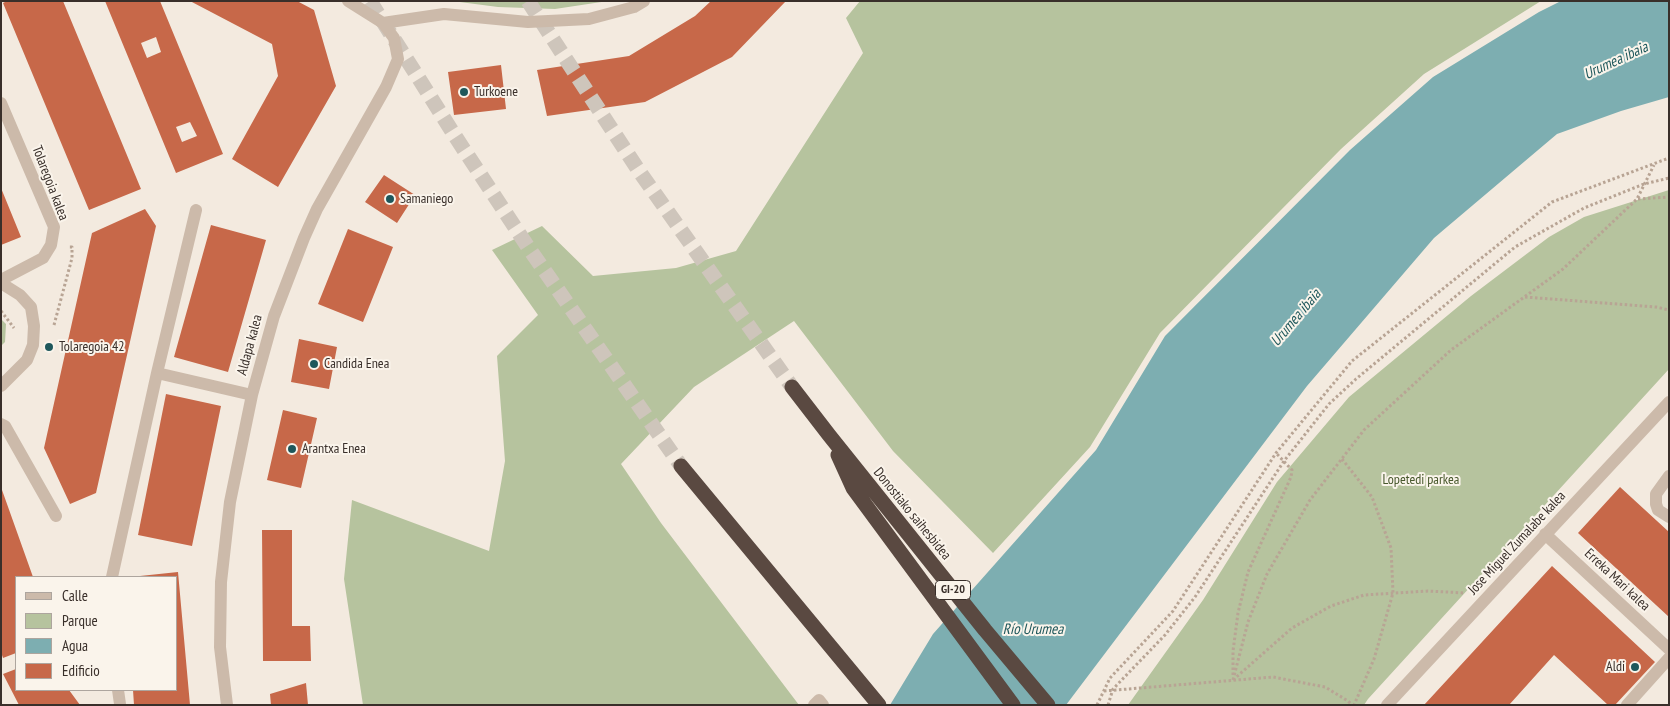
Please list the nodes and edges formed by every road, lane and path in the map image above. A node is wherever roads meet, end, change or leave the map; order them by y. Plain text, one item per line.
1 (348, 1) edge
2 (644, 1) edge
3 (383, 23) junction
4 (1, 103) edge
5 (1669, 158) edge
6 (1654, 164) junction
7 (1669, 178) edge
8 (1644, 184) junction
9 (1669, 197) edge
10 (1637, 199) junction
11 (196, 210) dead end
12 (1, 282) edge
13 (1524, 297) junction
14 (1669, 310) edge
15 (1, 311) edge
16 (13, 334) dead end
17 (157, 373) junction
18 (1, 386) edge
19 (792, 387) tunnel mouth
20 (252, 395) junction
21 (1669, 402) edge
22 (1, 424) edge
23 (829, 435) junction
24 (1276, 453) junction
25 (1342, 459) junction
26 (1284, 461) junction
27 (681, 466) tunnel mouth
28 (1669, 476) edge
29 (56, 516) dead end
30 (1669, 517) edge
31 (1545, 534) junction
32 (112, 576) edge
33 (1393, 593) junction
34 (1489, 594) junction
35 (1669, 649) edge
36 (1669, 658) edge
37 (1233, 680) junction
38 (865, 688) junction
39 (1114, 689) junction
40 (118, 691) edge
41 (1104, 691) junction
42 (120, 704) edge
43 (227, 705) edge
44 (814, 705) edge
45 (822, 705) edge
46 (872, 705) edge
47 (879, 705) edge
48 (1013, 705) edge
49 (1048, 705) edge
50 (1097, 705) edge
51 (1108, 705) edge
52 (1353, 705) edge
53 (1386, 705) edge
54 (1627, 705) edge

1 - 3 street
2 - 3 street
3 - 20 street, Aldapa kalea
4 - 12 street, Tolaregoia kalea
5 - 6 path
6 - 8 path
6 - 24 path
7 - 8 path
8 - 10 path
8 - 26 path
9 - 10 path
10 - 13 path
11 - 17 street
12 - 18 street, Tolaregoia kalea
13 - 14 path
13 - 25 path
15 - 16 path
17 - 20 street
17 - 32 street
19 - 23 highway, Donostiako saihesbidea / GI-20
20 - 43 street, Aldapa kalea
21 - 31 street, Jose Miguel Zumalabe kalea
22 - 29 street
23 - 48 highway
23 - 49 highway, Donostiako saihesbidea / GI-20
24 - 26 path
24 - 41 path
25 - 33 path
25 - 37 path
26 - 37 path
26 - 39 path
27 - 38 highway
28 - 30 street
31 - 34 street, Jose Miguel Zumalabe kalea
31 - 35 street, Erreka Mari kalea
33 - 34 path
33 - 37 path
33 - 52 path
34 - 53 street, Jose Miguel Zumalabe kalea
36 - 54 street
37 - 39 path
37 - 52 path
38 - 46 highway
38 - 47 highway
39 - 41 path
39 - 51 path
40 - 42 street
41 - 50 path
44 - 45 street

